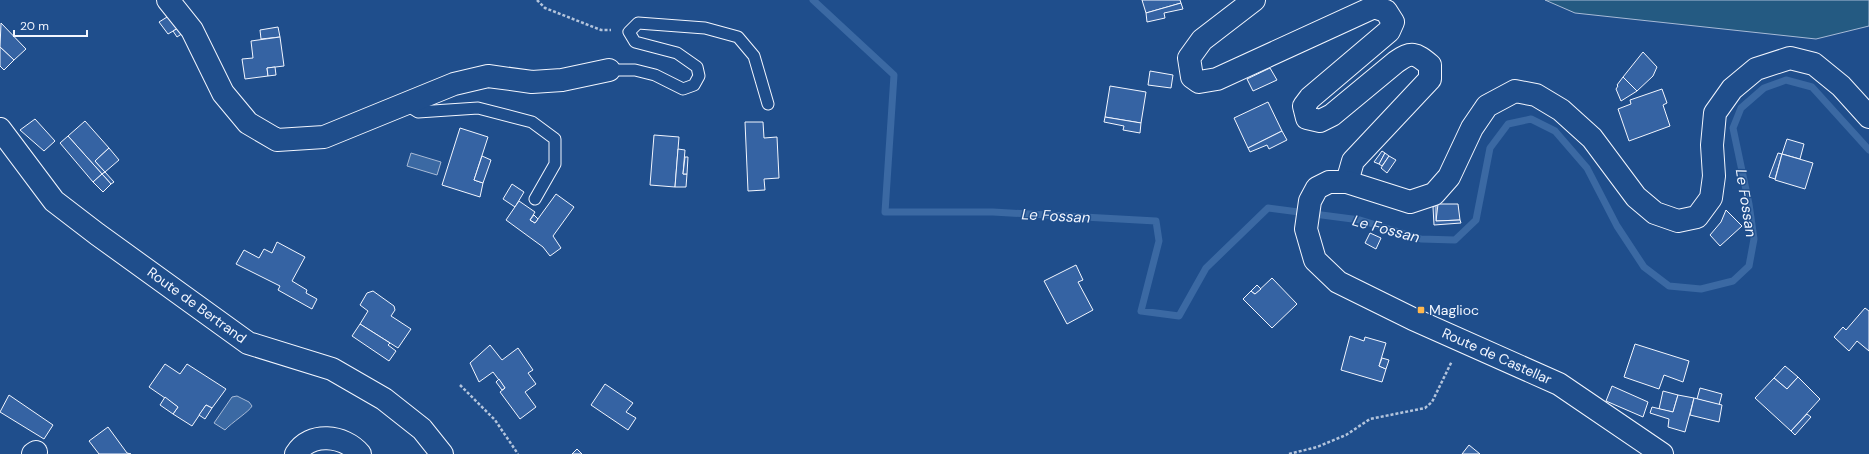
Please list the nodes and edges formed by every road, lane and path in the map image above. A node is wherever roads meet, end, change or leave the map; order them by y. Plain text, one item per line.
1 (168, 0) edge
2 (537, 0) edge
3 (1254, 0) edge
4 (629, 32) junction
5 (609, 70) joint
6 (405, 104) junction
7 (768, 104) dead end
8 (1869, 117) edge
9 (0, 129) edge
10 (1346, 182) junction
11 (535, 199) dead end
12 (1463, 340) junction
13 (460, 385) dead end
14 (296, 454) edge
15 (360, 454) edge
16 (442, 454) edge
17 (518, 454) edge
18 (1290, 454) edge
19 (1662, 454) edge

1 - 6 street
2 - 4 path
3 - 10 street
4 - 5 lane
4 - 7 lane
5 - 6 street
6 - 11 lane
8 - 10 street, Route de Castellar
9 - 16 street, Route de Bertrand
10 - 12 street, Route de Castellar
12 - 18 path
12 - 19 street, Route de Castellar
13 - 17 path
14 - 15 street

